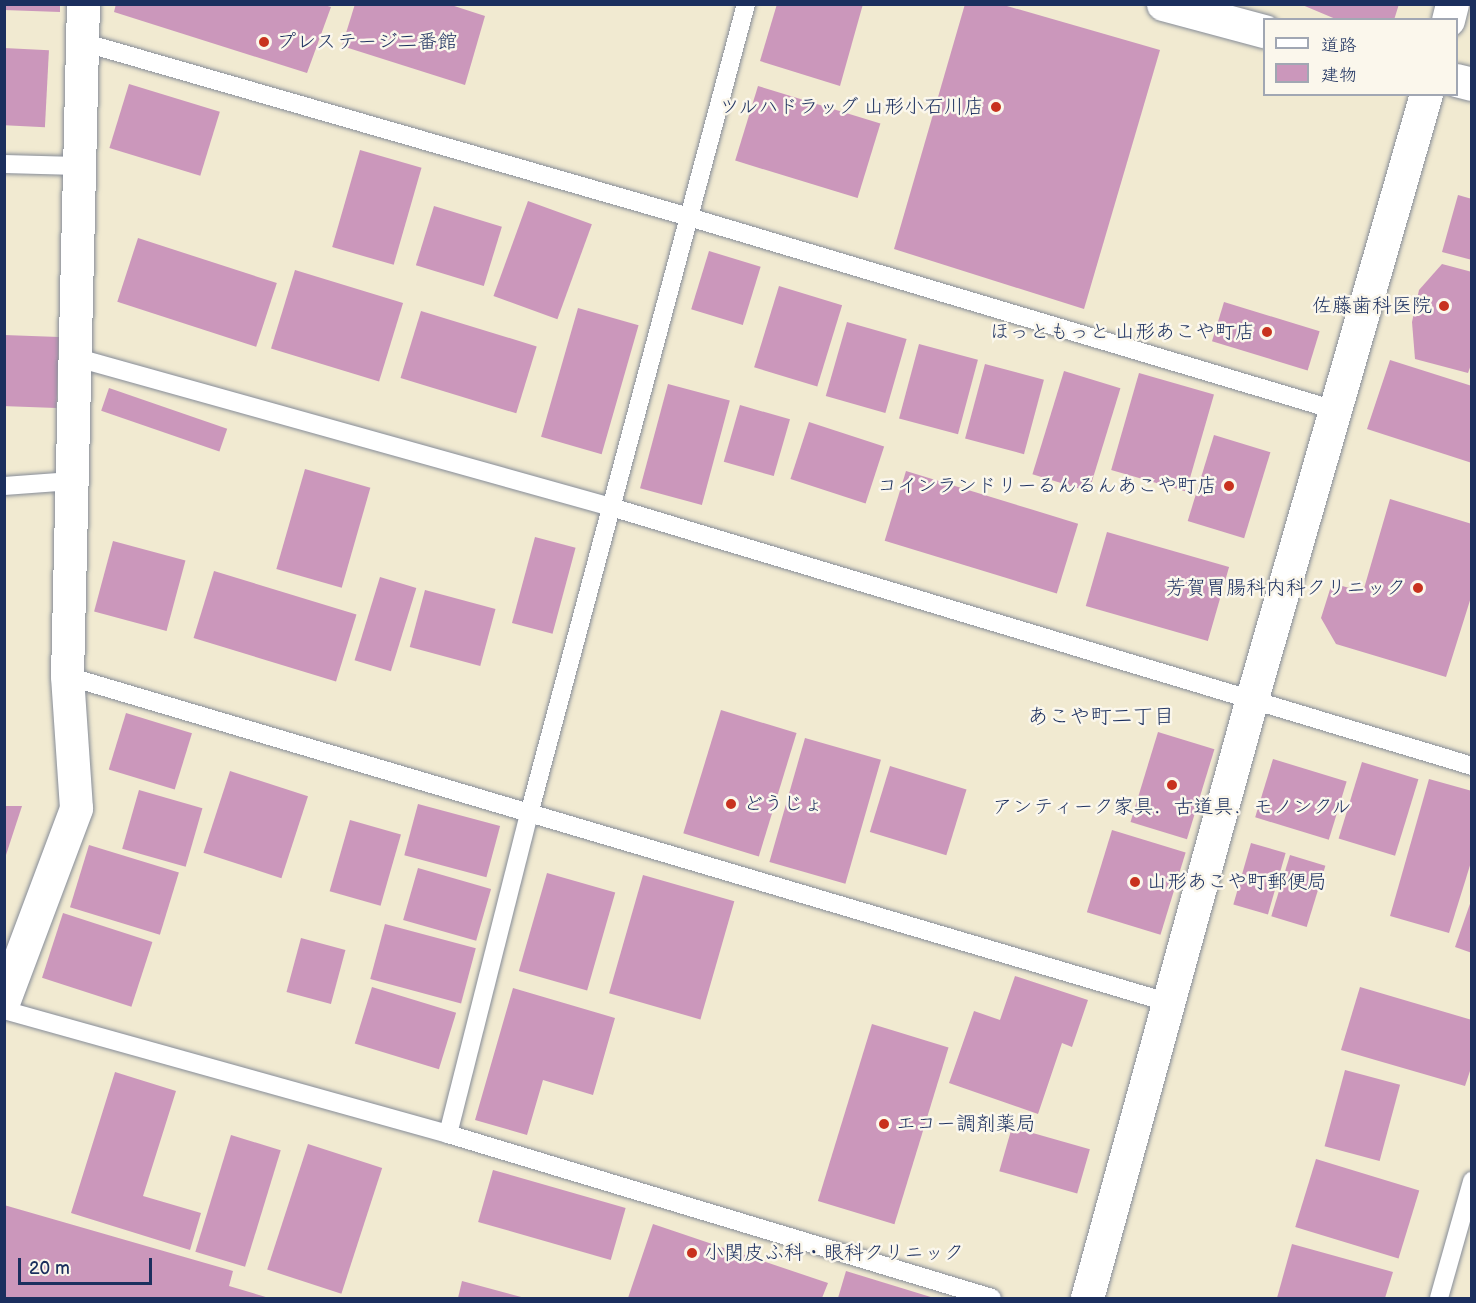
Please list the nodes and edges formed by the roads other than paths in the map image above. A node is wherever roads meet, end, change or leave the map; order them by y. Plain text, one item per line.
1 (83, 4) edge
2 (746, 4) edge
3 (1163, 4) edge
4 (1263, 30) edge
5 (82, 42) junction
6 (1425, 96) edge
7 (4, 164) edge
8 (78, 166) junction
9 (689, 217) junction
10 (74, 357) junction
11 (1335, 410) junction
12 (72, 481) junction
13 (4, 486) edge
14 (611, 507) junction
15 (67, 676) junction
16 (1252, 699) junction
17 (1472, 766) edge
18 (529, 814) junction
19 (4, 1000) edge
20 (1170, 1003) junction
21 (4, 1010) edge
22 (448, 1134) junction
23 (1472, 1180) edge
24 (992, 1299) edge
25 (1087, 1299) edge
26 (1439, 1299) edge

1 - 5 street
2 - 9 lane
3 - 4 street
5 - 8 street
5 - 9 lane
6 - 11 street
7 - 8 lane
8 - 10 street
9 - 11 lane
9 - 14 lane
10 - 12 street
10 - 14 lane
11 - 16 street
12 - 13 lane
12 - 15 street
14 - 16 lane
14 - 18 lane
15 - 18 lane
15 - 19 street
16 - 17 lane
16 - 20 street
18 - 20 lane
18 - 22 lane
20 - 25 street
21 - 22 lane
22 - 24 lane
23 - 26 lane

